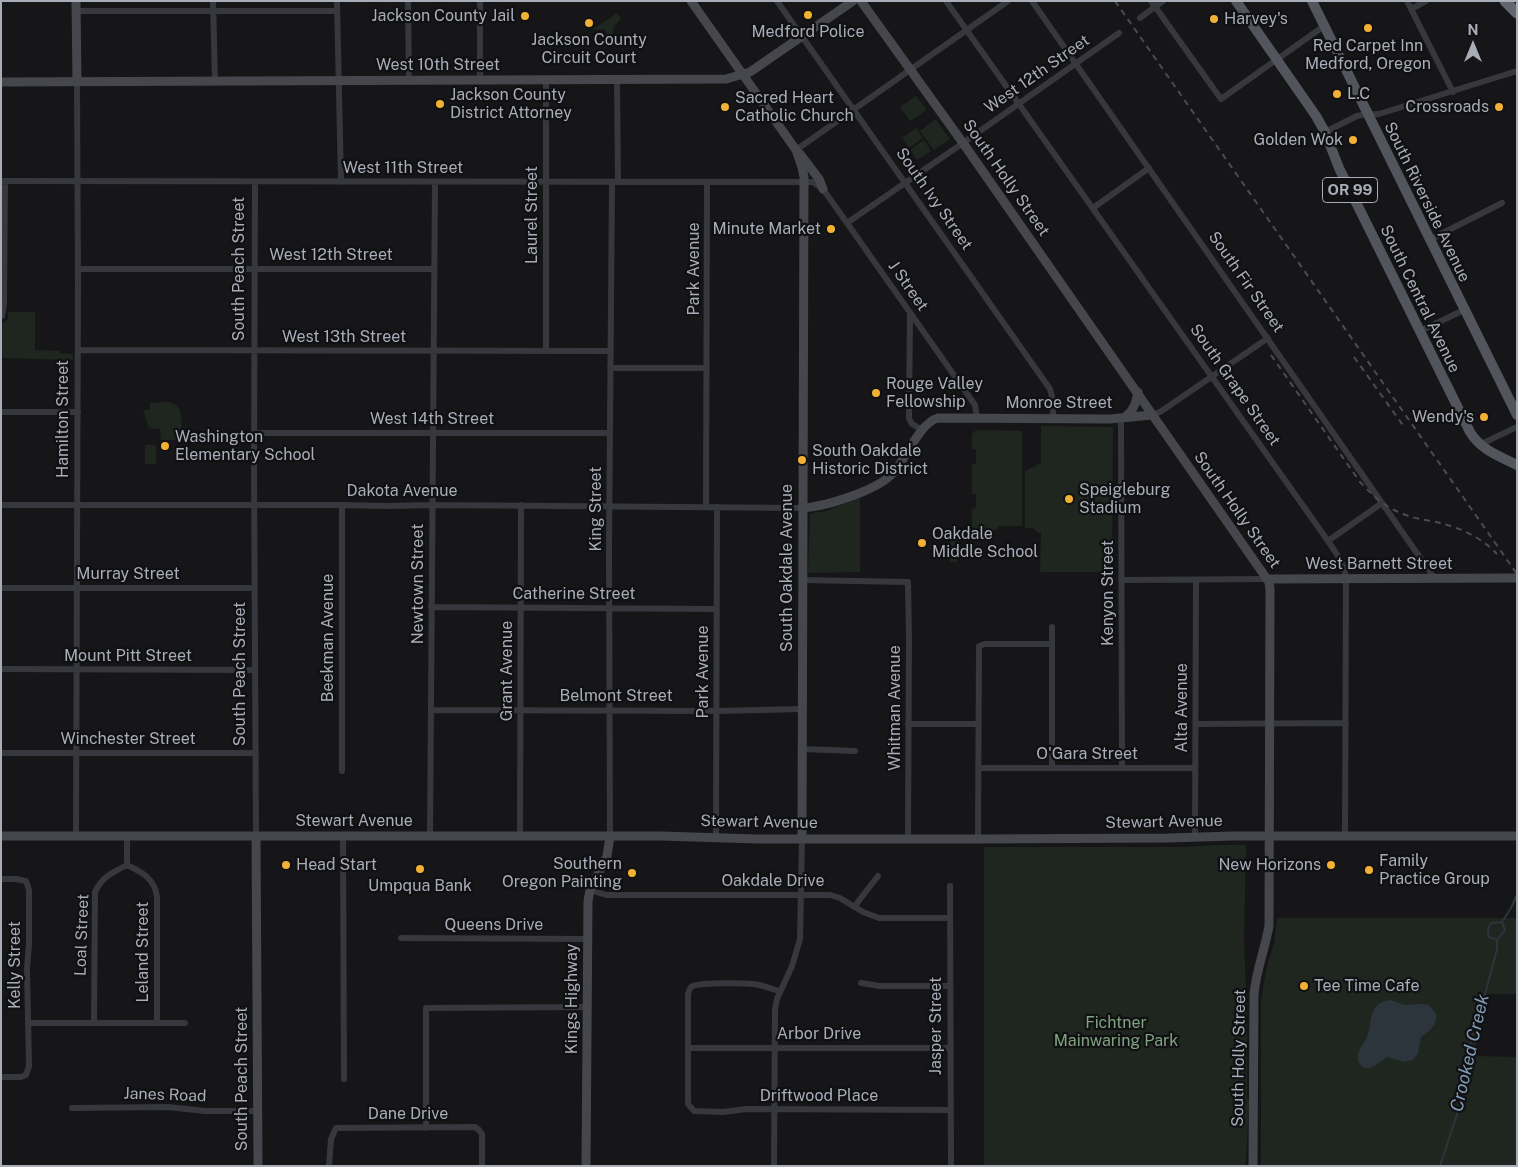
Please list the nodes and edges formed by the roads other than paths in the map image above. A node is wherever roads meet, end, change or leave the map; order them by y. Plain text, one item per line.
1 (76, 1) edge
2 (213, 1) edge
3 (338, 1) edge
4 (408, 1) edge
5 (480, 1) edge
6 (691, 1) edge
7 (777, 1) edge
8 (852, 1) edge
9 (861, 1) edge
10 (946, 1) edge
11 (1008, 1) edge
12 (1032, 1) edge
13 (1163, 1) edge
14 (1236, 1) edge
15 (1312, 1) edge
16 (1407, 1) edge
17 (1426, 1) edge
18 (1505, 1) edge
19 (1154, 4) edge
20 (1411, 9) junction
21 (76, 11) junction
22 (213, 11) junction
23 (338, 11) junction
24 (1517, 13) edge
25 (1140, 18) dead end
26 (1324, 26) junction
27 (967, 31) junction
28 (1119, 33) dead end
29 (802, 36) junction
30 (1276, 59) junction
31 (1076, 64) junction
32 (911, 70) junction
33 (1517, 71) edge
34 (742, 75) junction
35 (480, 79) junction
36 (409, 80) junction
37 (546, 80) junction
38 (618, 80) junction
39 (215, 81) junction
40 (339, 81) junction
41 (1, 82) edge
42 (76, 82) junction
43 (1453, 92) junction
44 (1018, 104) junction
45 (854, 110) junction
46 (1367, 114) junction
47 (1325, 132) junction
48 (963, 143) junction
49 (796, 150) junction
50 (1149, 168) junction
51 (3, 180) edge
52 (78, 180) junction
53 (255, 182) junction
54 (341, 182) junction
55 (435, 182) junction
56 (546, 182) junction
57 (615, 182) junction
58 (707, 182) junction
59 (804, 182) junction
60 (906, 183) junction
61 (823, 189) junction
62 (1502, 203) dead end
63 (1093, 208) junction
64 (848, 222) junction
65 (1429, 240) junction
66 (78, 269) junction
67 (254, 269) junction
68 (434, 269) junction
69 (1464, 310) junction
70 (910, 312) junction
71 (2, 316) edge
72 (1420, 331) junction
73 (1268, 338) junction
74 (78, 350) junction
75 (254, 350) junction
76 (433, 350) junction
77 (546, 351) junction
78 (610, 351) junction
79 (610, 368) junction
80 (707, 368) junction
81 (1212, 376) junction
82 (1138, 392) junction
83 (1, 412) edge
84 (78, 412) junction
85 (1152, 415) junction
86 (1517, 415) edge
87 (1053, 418) junction
88 (1123, 418) junction
89 (976, 419) junction
90 (1517, 427) edge
91 (922, 430) junction
92 (432, 432) junction
93 (254, 433) junction
94 (610, 433) junction
95 (1479, 445) junction
96 (1517, 464) edge
97 (1382, 503) junction
98 (1, 505) edge
99 (78, 505) junction
100 (254, 505) junction
101 (342, 505) junction
102 (432, 505) junction
103 (521, 506) junction
104 (610, 506) junction
105 (706, 506) junction
106 (717, 507) junction
107 (802, 508) junction
108 (1328, 541) junction
109 (1517, 578) edge
110 (1268, 579) junction
111 (1436, 579) junction
112 (802, 580) junction
113 (1122, 580) junction
114 (1196, 580) junction
115 (1346, 580) junction
116 (1, 588) edge
117 (76, 588) junction
118 (254, 588) junction
119 (432, 607) junction
120 (520, 608) junction
121 (610, 608) junction
122 (716, 609) junction
123 (1052, 628) dead end
124 (1052, 644) junction
125 (77, 669) junction
126 (1, 670) edge
127 (255, 670) junction
128 (802, 709) junction
129 (431, 710) junction
130 (520, 710) junction
131 (610, 710) junction
132 (716, 711) junction
133 (1270, 723) junction
134 (1346, 723) junction
135 (908, 724) junction
136 (978, 724) junction
137 (1196, 724) junction
138 (802, 749) junction
139 (855, 751) dead end
140 (1, 753) edge
141 (77, 753) junction
142 (256, 753) junction
143 (978, 768) junction
144 (1052, 768) junction
145 (1122, 768) junction
146 (1195, 768) junction
147 (342, 771) dead end
148 (1, 836) edge
149 (76, 836) junction
150 (127, 836) junction
151 (256, 836) junction
152 (343, 836) junction
153 (430, 836) junction
154 (520, 836) junction
155 (610, 836) junction
156 (1270, 836) junction
157 (1345, 836) junction
158 (1517, 836) edge
159 (716, 837) junction
160 (1195, 837) junction
161 (802, 838) junction
162 (908, 839) junction
163 (978, 839) junction
164 (127, 864) junction
165 (878, 876) dead end
166 (1, 879) edge
167 (950, 886) dead end
168 (590, 890) junction
169 (801, 895) junction
170 (854, 907) junction
171 (950, 918) junction
172 (401, 938) dead end
173 (587, 938) junction
174 (861, 983) dead end
175 (950, 986) junction
176 (780, 991) junction
177 (587, 1007) junction
178 (157, 1022) junction
179 (29, 1023) junction
180 (94, 1023) junction
181 (185, 1023) dead end
182 (688, 1048) junction
183 (774, 1048) junction
184 (950, 1048) junction
185 (1, 1077) edge
186 (344, 1079) dead end
187 (72, 1108) dead end
188 (774, 1109) junction
189 (950, 1110) junction
190 (258, 1111) junction
191 (426, 1128) junction
192 (258, 1166) edge
193 (329, 1166) edge
194 (482, 1166) edge
195 (586, 1166) edge
196 (774, 1166) edge
197 (951, 1166) edge
198 (1253, 1166) edge

1 - 21 street, Hamilton Street
2 - 22 street
3 - 23 street
4 - 36 street
5 - 35 street
6 - 34 street, South Oakdale Avenue
7 - 29 street, South Ivy Street
8 - 29 street, West 10th Street
9 - 32 street, South Holly Street
10 - 27 street, South Grape Street
11 - 27 street
12 - 31 street, South Fir Street
13 - 19 street
14 - 30 main road, South Central Avenue / OR 99
15 - 26 main road, South Riverside Avenue / OR 99
16 - 20 street
17 - 20 street
18 - 24 highway
19 - 25 street
19 - 30 street
20 - 43 street
21 - 22 street
21 - 42 street, Hamilton Street
22 - 23 street
22 - 39 street
23 - 40 street
26 - 30 street
26 - 46 main road, South Riverside Avenue / OR 99
27 - 32 street
27 - 44 street, South Grape Street
28 - 31 street, West 12th Street
29 - 34 street, West 10th Street
29 - 45 street, South Ivy Street
30 - 47 main road, South Central Avenue / OR 99
31 - 44 street, West 12th Street
31 - 50 street, South Fir Street
32 - 45 street
32 - 48 street, South Holly Street
33 - 43 street
34 - 38 street, West 10th Street
34 - 49 street, South Oakdale Avenue
35 - 36 street, West 10th Street
35 - 37 street, West 10th Street
36 - 40 street, West 10th Street
37 - 38 street, West 10th Street
37 - 56 street, Laurel Street
38 - 57 street, King Street
39 - 40 street, West 10th Street
39 - 42 street, West 10th Street
40 - 54 street
41 - 42 street, West 10th Street
42 - 52 street, Hamilton Street
43 - 46 street
44 - 48 street, West 12th Street
44 - 63 street, South Grape Street
45 - 49 street
45 - 60 street, South Ivy Street
46 - 47 street
46 - 65 main road, South Riverside Avenue / OR 99
47 - 72 main road, South Central Avenue / OR 99
48 - 60 street, West 12th Street
48 - 82 street, South Holly Street
49 - 59 street, South Oakdale Avenue
49 - 61 street
50 - 63 street
50 - 73 street, South Fir Street
51 - 52 street, West 11th Street
51 - 71 street
52 - 53 street, West 11th Street
52 - 66 street, Hamilton Street
53 - 54 street, West 11th Street
53 - 67 street, South Peach Street
54 - 55 street, West 11th Street
55 - 56 street, West 11th Street
55 - 68 street, Newtown Street
56 - 57 street, West 11th Street
56 - 77 street, Laurel Street
57 - 58 street, West 11th Street
57 - 78 street, King Street
58 - 59 street, West 11th Street
58 - 80 street, Park Avenue
59 - 61 street
59 - 107 street, South Oakdale Avenue
60 - 64 street, West 12th Street
60 - 87 street, South Ivy Street
61 - 64 street, J Street
62 - 65 street
63 - 81 street, South Grape Street
64 - 70 street, J Street
65 - 69 main road, South Riverside Avenue / OR 99
66 - 67 street, West 12th Street
66 - 74 street, Hamilton Street
67 - 68 street, West 12th Street
67 - 75 street, South Peach Street
68 - 76 street, Newtown Street
69 - 72 street
69 - 86 main road, South Riverside Avenue / OR 99
70 - 89 street, J Street
70 - 91 street
72 - 95 main road, South Central Avenue / OR 99
73 - 81 street, Monroe Street
73 - 97 street, South Fir Street
74 - 75 street, West 13th Street
74 - 84 street, Hamilton Street
75 - 76 street, West 13th Street
75 - 93 street, South Peach Street
76 - 77 street, West 13th Street
76 - 92 street, Newtown Street
77 - 78 street, West 13th Street
78 - 79 street, King Street
79 - 80 street
79 - 94 street, King Street
80 - 105 street, Park Avenue
81 - 85 street, Monroe Street
81 - 108 street, South Grape Street
82 - 85 street, South Holly Street
82 - 88 street
83 - 84 street
84 - 99 street, Hamilton Street
85 - 88 street, Monroe Street
85 - 110 street, South Holly Street
87 - 88 street, Monroe Street
87 - 89 street, Monroe Street
88 - 113 street, Kenyon Street
89 - 91 street, Monroe Street
90 - 95 street
91 - 107 street
92 - 93 street, West 14th Street
92 - 94 street, West 14th Street
92 - 102 street, Newtown Street
93 - 100 street, South Peach Street
94 - 104 street, King Street
95 - 96 main road
97 - 108 street
97 - 111 street, South Fir Street
98 - 99 street, Dakota Avenue
99 - 100 street, Dakota Avenue
99 - 117 street, Hamilton Street
100 - 101 street, Dakota Avenue
100 - 118 street, South Peach Street
101 - 102 street, Dakota Avenue
101 - 147 street, Beekman Avenue
102 - 103 street, Dakota Avenue
102 - 119 street, Newtown Street
103 - 104 street, Dakota Avenue
103 - 120 street, Grant Avenue
104 - 105 street, Dakota Avenue
104 - 121 street, King Street
105 - 106 street, Dakota Avenue
106 - 107 street, Dakota Avenue
106 - 122 street, Park Avenue
107 - 112 street, South Oakdale Avenue
108 - 115 street, South Grape Street
109 - 111 street, West Barnett Street
110 - 114 street, West Barnett Street
110 - 115 street, West Barnett Street
110 - 133 street, South Holly Street
111 - 115 street, West Barnett Street
112 - 128 street, South Oakdale Avenue
112 - 135 street, Whitman Avenue
113 - 114 street, West Barnett Street
113 - 145 street, Kenyon Street
114 - 137 street, Alta Avenue
115 - 134 street, South Grape Street
116 - 117 street, Murray Street
117 - 118 street, Murray Street
117 - 125 street, Hamilton Street
118 - 127 street, South Peach Street
119 - 120 street, Catherine Street
119 - 129 street, Newtown Street
120 - 121 street, Catherine Street
120 - 130 street, Grant Avenue
121 - 122 street, Catherine Street
121 - 131 street, King Street
122 - 132 street, Park Avenue
123 - 124 street
124 - 136 street
124 - 144 street
125 - 126 street, Mount Pitt Street
125 - 127 street, Mount Pitt Street
125 - 141 street, Hamilton Street
127 - 142 street, South Peach Street
128 - 132 street, Belmont Street
128 - 138 street, South Oakdale Avenue
129 - 130 street, Belmont Street
129 - 153 street, Newtown Street
130 - 131 street, Belmont Street
130 - 154 street, Grant Avenue
131 - 132 street, Belmont Street
131 - 155 street, King Street
132 - 159 street, Park Avenue
133 - 134 street
133 - 137 street
133 - 156 street, South Holly Street
134 - 157 street, South Grape Street
135 - 136 street
135 - 162 street, Whitman Avenue
136 - 143 street
137 - 146 street, Alta Avenue
138 - 139 street
138 - 161 street, South Oakdale Avenue
140 - 141 street, Winchester Street
141 - 142 street, Winchester Street
141 - 149 street, Hamilton Street
142 - 151 street, South Peach Street
143 - 144 street, O'Gara Street
143 - 163 street
144 - 145 street, O'Gara Street
145 - 146 street, O'Gara Street
146 - 160 street, Alta Avenue
148 - 149 street, Stewart Avenue
149 - 150 street, Stewart Avenue
150 - 151 street, Stewart Avenue
150 - 164 street
151 - 152 street, Stewart Avenue
151 - 190 street, South Peach Street
152 - 153 street, Stewart Avenue
152 - 186 street
153 - 154 street, Stewart Avenue
154 - 155 street, Stewart Avenue
155 - 159 street, Stewart Avenue
155 - 168 street, Kings Highway
156 - 157 street, Stewart Avenue
156 - 160 street, Stewart Avenue
156 - 198 street, South Holly Street
157 - 158 street, Stewart Avenue
159 - 161 street, Stewart Avenue
160 - 163 street, Stewart Avenue
161 - 162 street, Stewart Avenue
161 - 169 street, South Oakdale Avenue
162 - 163 street, Stewart Avenue
164 - 178 street, Leland Street
164 - 180 street, Loal Street
165 - 170 street
166 - 179 street, Kelly Street
167 - 171 street, Jasper Street
168 - 169 street, Oakdale Drive
168 - 173 street, Kings Highway
169 - 170 street, Oakdale Drive
169 - 176 street, South Oakdale Avenue
170 - 171 street, Oakdale Drive
171 - 175 street, Jasper Street
172 - 173 street, Queens Drive
173 - 177 street, Kings Highway
174 - 175 street
175 - 184 street, Jasper Street
176 - 182 street
176 - 183 street, South Oakdale Avenue
177 - 191 street
177 - 195 street, Kings Highway
178 - 180 street
178 - 181 street
179 - 180 street
179 - 185 street, Kelly Street
182 - 183 street, Arbor Drive
182 - 188 street, Driftwood Place
183 - 184 street, Arbor Drive
183 - 188 street, South Oakdale Avenue
184 - 189 street, Jasper Street
187 - 190 street, Janes Road
188 - 189 street, Driftwood Place
188 - 196 street, South Oakdale Avenue
189 - 197 street, Jasper Street
190 - 192 street, South Peach Street
191 - 193 street, Dane Drive
191 - 194 street, Dane Drive

